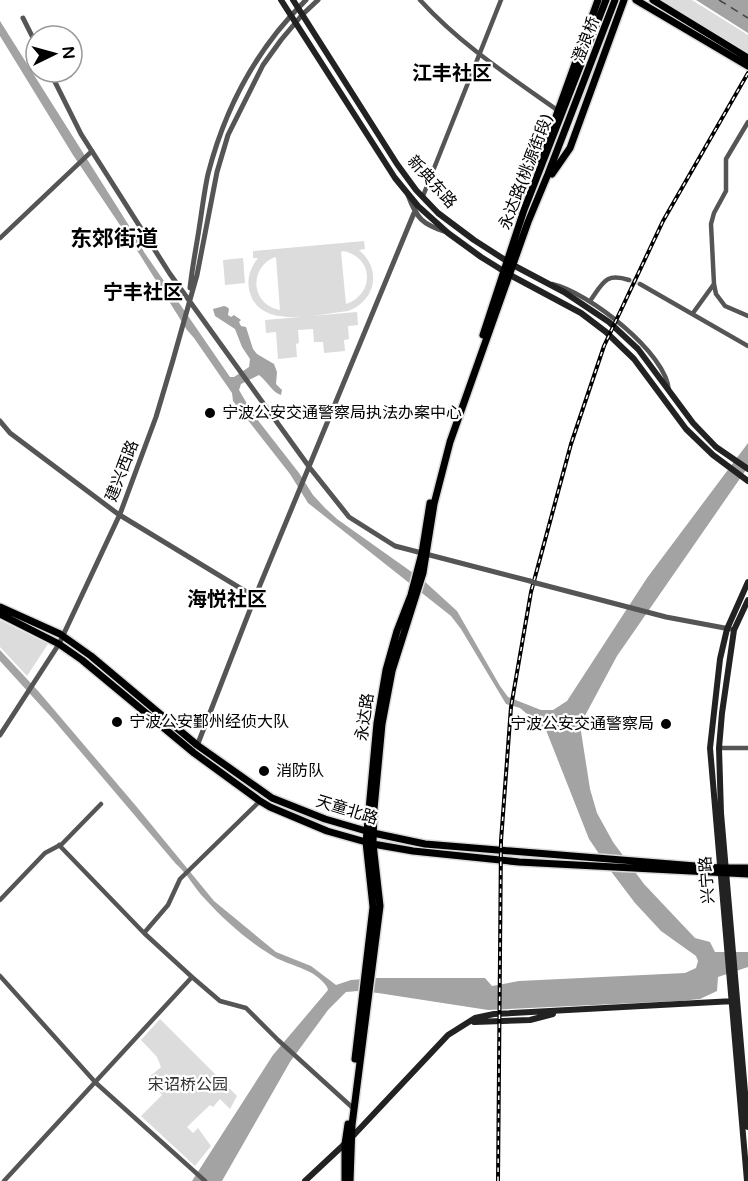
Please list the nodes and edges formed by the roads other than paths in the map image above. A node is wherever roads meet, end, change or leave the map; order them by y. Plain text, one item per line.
1 (280, 0) edge
2 (293, 0) edge
3 (306, 0) edge
4 (318, 0) edge
5 (420, 0) edge
6 (501, 0) edge
7 (598, 0) edge
8 (606, 0) edge
9 (615, 0) edge
10 (624, 0) edge
11 (636, 0) edge
12 (652, 0) edge
13 (298, 8) junction
14 (290, 15) junction
15 (302, 15) junction
16 (23, 18) dead end
17 (296, 23) junction
18 (26, 24) edge
19 (478, 55) junction
20 (748, 58) edge
21 (748, 66) edge
22 (574, 83) joint
23 (56, 84) edge
24 (582, 89) joint
25 (557, 110) junction
26 (748, 122) edge
27 (91, 152) junction
28 (544, 183) junction
29 (408, 194) junction
30 (423, 196) junction
31 (530, 196) junction
32 (414, 213) junction
33 (448, 233) junction
34 (0, 238) edge
35 (510, 263) junction
36 (507, 273) junction
37 (629, 280) tunnel mouth
38 (548, 283) junction
39 (640, 284) tunnel mouth
40 (714, 284) junction
41 (590, 301) junction
42 (189, 302) junction
43 (693, 313) junction
44 (748, 316) edge
45 (748, 346) edge
46 (669, 391) junction
47 (0, 421) edge
48 (748, 469) edge
49 (309, 471) junction
50 (746, 480) edge
51 (120, 514) junction
52 (425, 553) junction
53 (748, 582) edge
54 (255, 597) junction
55 (748, 600) edge
56 (0, 607) edge
57 (0, 614) edge
58 (731, 629) junction
59 (62, 636) junction
60 (58, 644) junction
61 (0, 735) edge
62 (198, 745) junction
63 (719, 748) junction
64 (748, 748) edge
65 (194, 753) junction
66 (260, 801) junction
67 (101, 804) dead end
68 (370, 832) junction
69 (370, 843) junction
70 (59, 845) junction
71 (748, 868) edge
72 (723, 871) junction
73 (748, 874) edge
74 (0, 900) edge
75 (144, 933) junction
76 (0, 976) edge
77 (192, 977) junction
78 (735, 1001) junction
79 (96, 1083) junction
80 (352, 1108) junction
81 (748, 1127) edge
82 (348, 1141) junction
83 (4, 1181) edge
84 (205, 1181) edge
85 (305, 1181) edge
86 (345, 1181) edge
87 (350, 1181) edge
88 (747, 1181) edge

1 - 14 main road, 新典东路
2 - 13 main road, 新典东路
3 - 13 street, 建兴西路
4 - 15 street, 建兴西路
5 - 19 street
6 - 19 street
7 - 25 main road
8 - 22 main road, 澄浪桥
9 - 24 main road, 澄浪桥
10 - 28 main road
11 - 21 main road
12 - 20 main road
13 - 14 street, 建兴西路
13 - 15 main road, 新典东路
14 - 17 main road, 新典东路
14 - 42 street, 建兴西路
15 - 17 street, 建兴西路
15 - 30 main road, 新典东路
16 - 18 street
17 - 29 main road, 新典东路
17 - 42 street, 建兴西路
19 - 25 street
19 - 30 street
22 - 31 main road, 永达路(桃源街段)
23 - 27 street
24 - 28 main road, 永达路(桃源街段)
25 - 31 main road
26 - 40 street
27 - 34 street
27 - 42 street
28 - 35 main road, 永达路(桃源街段)
29 - 32 street
29 - 33 main road, 新典东路
30 - 35 main road, 新典东路
31 - 35 main road, 永达路(桃源街段)
32 - 33 street
32 - 49 street
33 - 36 main road, 新典东路
35 - 36 main road, 永达路(桃源街段)
35 - 38 main road, 新典东路
36 - 50 main road, 新典东路
36 - 52 main road, 永达路
37 - 41 street
38 - 41 street
38 - 46 main road, 新典东路
39 - 43 street
40 - 43 street
40 - 44 street
41 - 46 street
42 - 49 street
42 - 51 street, 建兴西路
43 - 45 street
46 - 48 main road, 新典东路
47 - 51 street
49 - 52 street
49 - 54 street
51 - 54 street
51 - 59 street, 建兴西路
52 - 58 street
52 - 68 main road, 永达路
53 - 58 main road, 兴宁路
54 - 62 street
55 - 58 main road, 兴宁路
56 - 59 main road, 天童北路
57 - 60 main road, 天童北路
58 - 63 main road, 兴宁路
58 - 72 main road, 兴宁路
59 - 60 street, 建兴西路
59 - 62 main road, 天童北路
60 - 61 street, 建兴西路
60 - 65 main road, 天童北路
62 - 65 street
62 - 68 main road, 天童北路
63 - 64 street
63 - 72 main road, 兴宁路
65 - 66 main road, 天童北路
66 - 69 main road, 天童北路
66 - 75 street
67 - 70 street
68 - 69 main road, 永达路
68 - 72 main road, 天童北路
69 - 72 main road, 天童北路
69 - 80 main road, 永达路
70 - 74 street
70 - 75 street
71 - 72 main road, 天童北路
72 - 73 main road
72 - 78 main road, 兴宁路
75 - 77 street
76 - 79 street
77 - 79 street
77 - 80 street
78 - 81 main road
78 - 82 main road
78 - 88 main road
79 - 83 street
79 - 84 street
80 - 82 main road, 永达路
82 - 85 main road
82 - 86 main road, 永达路
82 - 87 main road, 永达路

